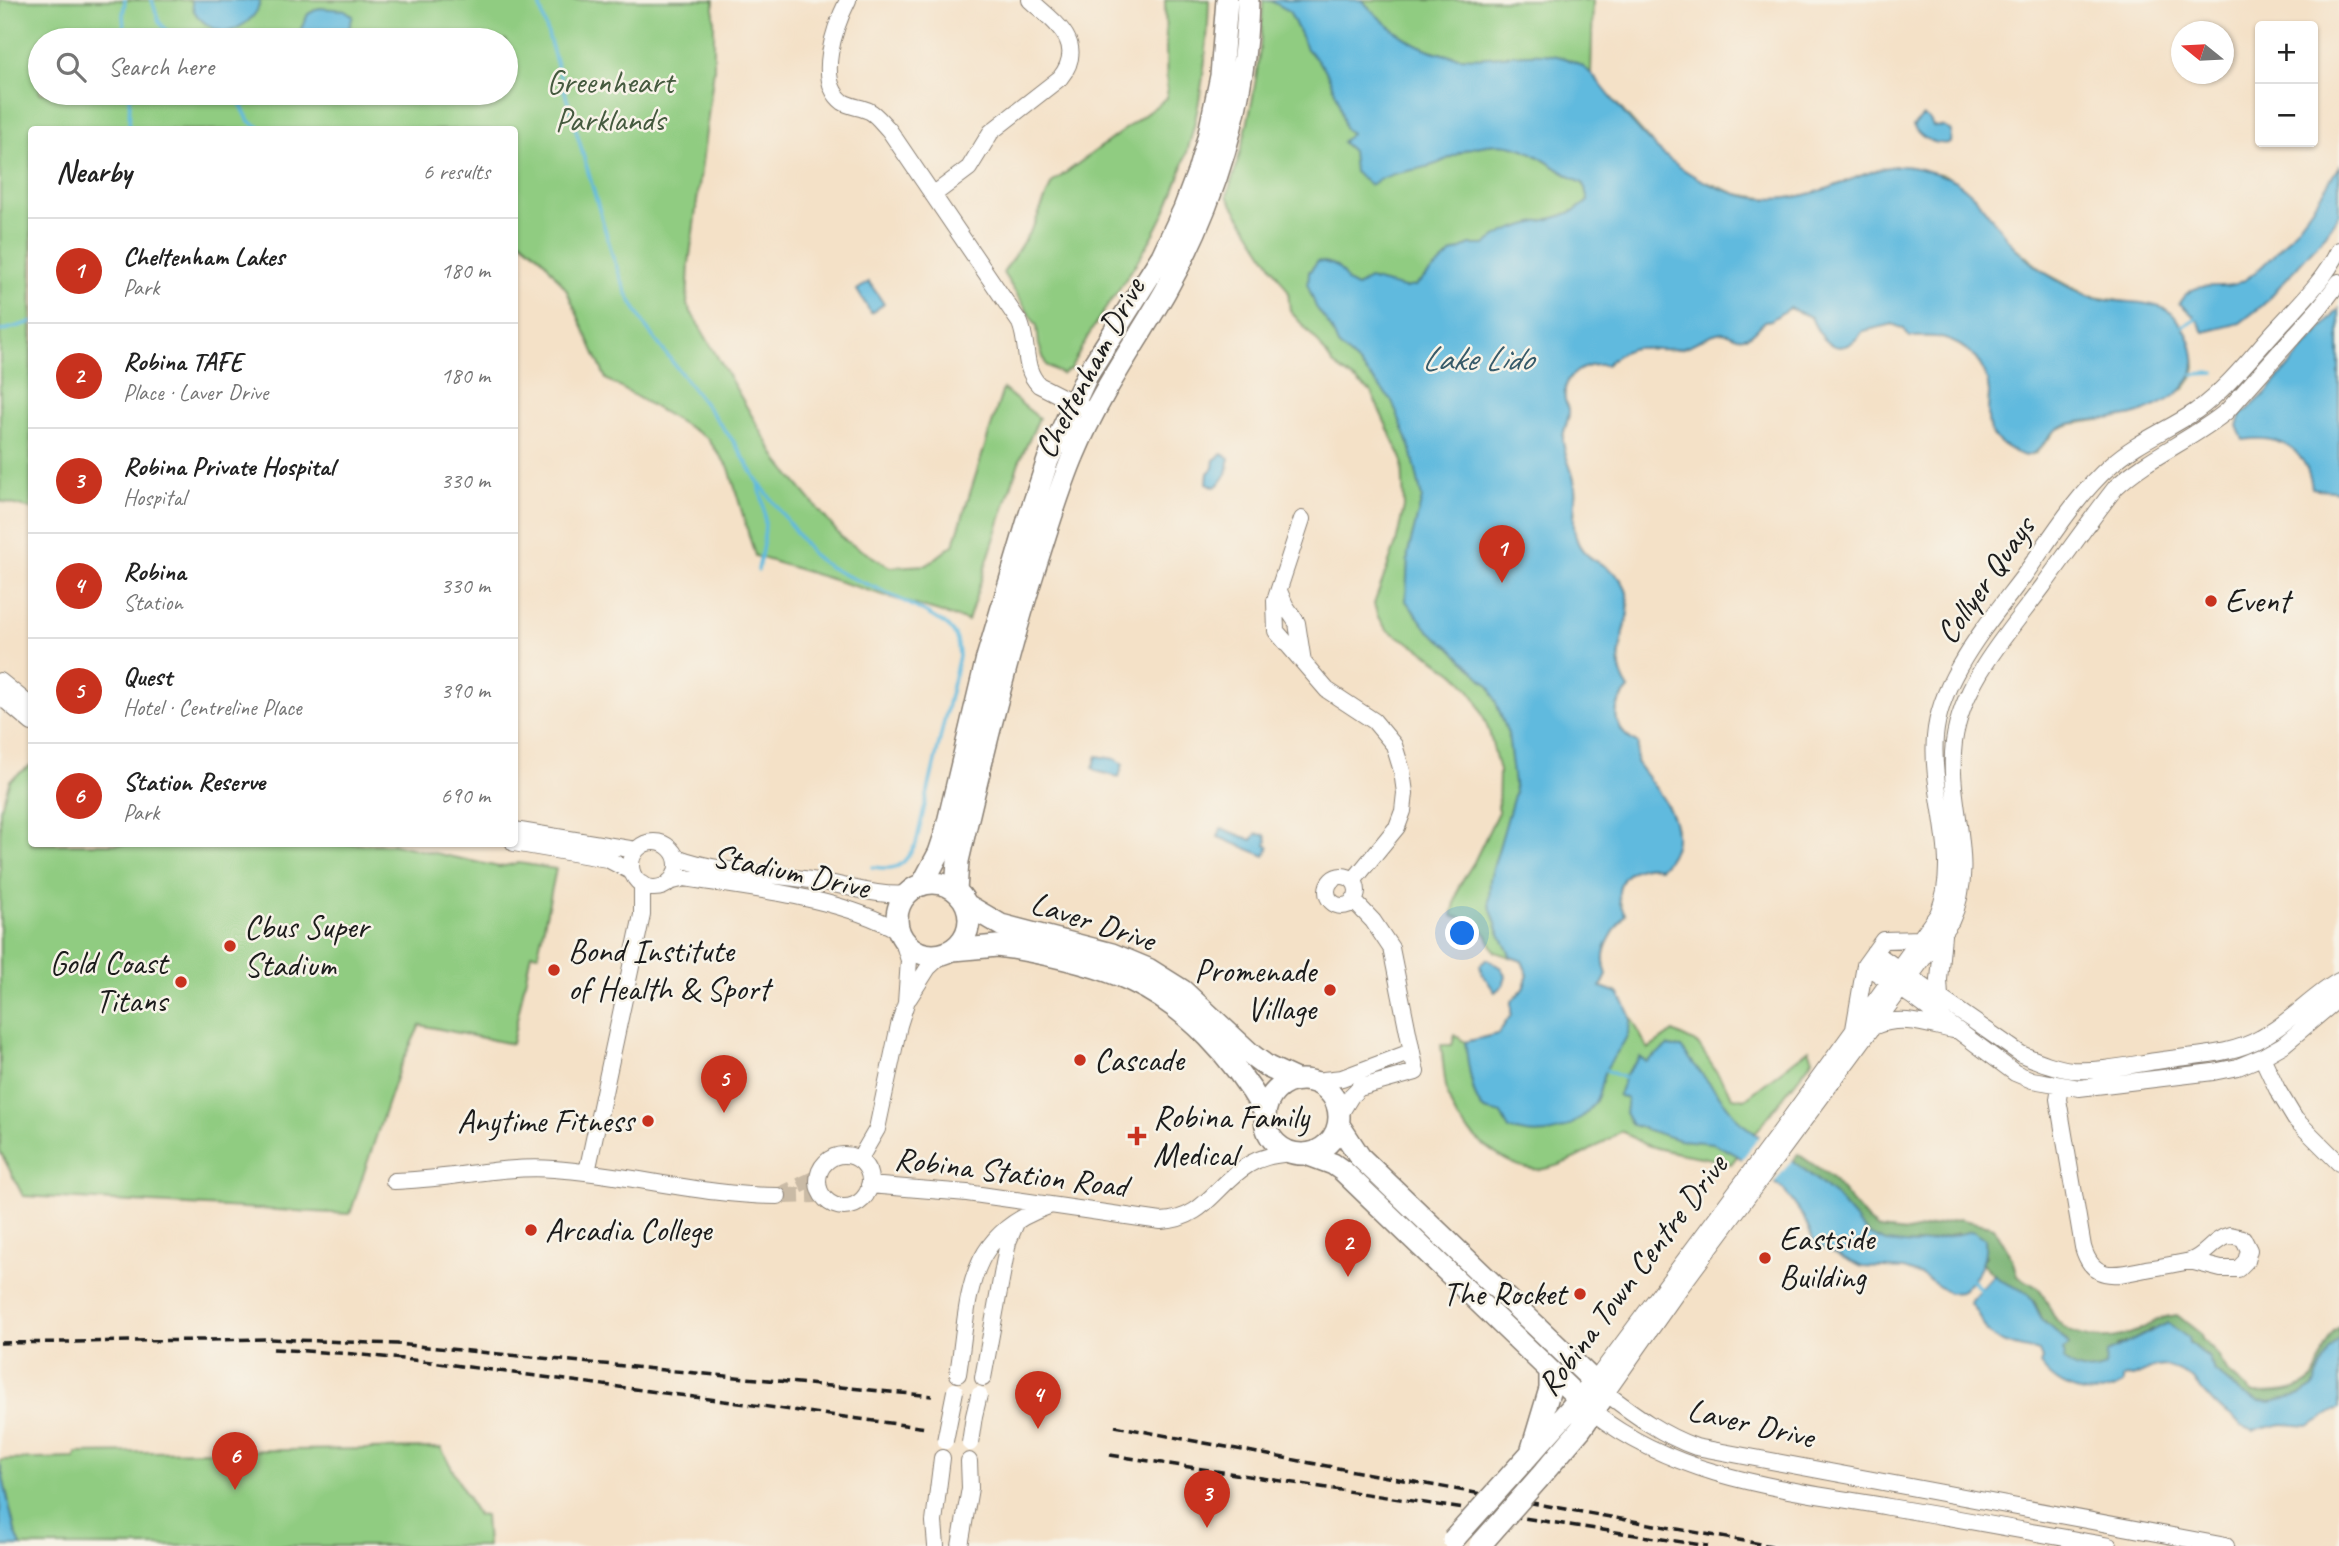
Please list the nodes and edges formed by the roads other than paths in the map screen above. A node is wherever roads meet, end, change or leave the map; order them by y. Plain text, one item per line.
1 (848, 0) edge
2 (1030, 0) edge
3 (1248, 0) edge
4 (1227, 8) edge
5 (933, 195) junction
6 (2339, 250) edge
7 (2339, 282) edge
8 (1074, 403) junction
9 (1093, 413) junction
10 (1302, 519) dead end
11 (0, 681) edge
12 (0, 696) edge
13 (28, 704) edge
14 (28, 720) edge
15 (518, 831) edge
16 (518, 844) edge
17 (636, 850) junction
18 (676, 856) junction
19 (637, 878) junction
20 (1353, 881) junction
21 (664, 885) junction
22 (915, 890) junction
23 (961, 898) junction
24 (1353, 900) junction
25 (642, 915) junction
26 (1943, 933) junction
27 (901, 934) junction
28 (1922, 939) junction
29 (948, 952) junction
30 (1870, 958) junction
31 (1900, 979) junction
32 (2339, 981) edge
33 (1940, 997) junction
34 (2339, 998) edge
35 (906, 1003) junction
36 (1875, 1026) junction
37 (1853, 1031) junction
38 (1959, 1031) junction
39 (1410, 1052) junction
40 (2262, 1057) junction
41 (1305, 1081) junction
42 (2060, 1086) junction
43 (1265, 1112) junction
44 (1339, 1120) junction
45 (877, 1129) junction
46 (1785, 1135) junction
47 (1299, 1153) junction
48 (843, 1155) junction
49 (859, 1160) junction
50 (2339, 1163) edge
51 (587, 1172) junction
52 (394, 1181) dead end
53 (869, 1185) junction
54 (778, 1196) tunnel mouth
55 (1049, 1206) junction
56 (1017, 1221) junction
57 (2190, 1261) dead end
58 (1550, 1371) junction
59 (958, 1374) dead end
60 (1600, 1387) junction
61 (955, 1391) dead end
62 (1586, 1406) junction
63 (945, 1441) dead end
64 (970, 1443) dead end
65 (1531, 1455) junction
66 (942, 1458) dead end
67 (969, 1461) dead end
68 (2055, 1541) edge
69 (1450, 1543) edge
70 (936, 1546) edge
71 (960, 1546) edge
72 (1480, 1546) edge
73 (2109, 1546) edge
74 (2226, 1546) edge

1 - 5 street
2 - 5 street
3 - 9 main road, Cheltenham Drive
4 - 8 main road, Cheltenham Drive
5 - 8 street
6 - 28 street, Collyer Quays
7 - 26 street, Collyer Quays
8 - 9 street
8 - 22 main road, Cheltenham Drive
9 - 23 main road, Cheltenham Drive
10 - 20 street
11 - 13 street
12 - 14 street
15 - 17 street
16 - 19 street
17 - 18 street
17 - 19 street
18 - 21 street
18 - 22 street, Stadium Drive
19 - 21 street
19 - 25 street
20 - 24 street
20 - 24 street
21 - 25 street
21 - 27 street, Stadium Drive
22 - 23 main road
22 - 27 main road
23 - 29 main road
23 - 41 main road, Laver Drive
24 - 39 street
25 - 51 street
26 - 31 street, Collyer Quays
26 - 33 street
27 - 29 main road
27 - 35 street
28 - 30 street
28 - 31 street, Collyer Quays
29 - 35 street
29 - 43 main road, Laver Drive
30 - 31 street
30 - 37 street
31 - 33 street
31 - 36 street, Collyer Quays
31 - 37 street, Collyer Quays
31 - 38 street
32 - 33 street
34 - 40 street
35 - 45 street
36 - 38 street
36 - 46 street, Robina Town Centre Drive
37 - 46 street, Robina Town Centre Drive
38 - 42 street
39 - 41 street
39 - 44 street
40 - 42 street
40 - 50 street
41 - 43 main road
41 - 44 main road
42 - 57 street
43 - 47 main road
44 - 47 main road
44 - 60 main road, Laver Drive
45 - 48 street
45 - 49 street
46 - 60 street, Robina Town Centre Drive
47 - 55 street, Robina Station Road
47 - 58 main road, Laver Drive
48 - 49 street
48 - 53 street
49 - 53 street
51 - 52 street
51 - 54 street
53 - 55 street, Robina Station Road
55 - 56 street
56 - 59 street
56 - 64 street, bridge
58 - 62 main road, Laver Drive
58 - 65 main road
60 - 62 main road, Robina Town Centre Drive
60 - 74 street, Laver Drive
61 - 63 street, bridge
62 - 65 main road, Robina Town Centre Drive
62 - 68 street, Laver Drive
62 - 72 main road, Robina Town Centre Drive, bridge
65 - 69 main road, Robina Town Centre Drive, bridge
66 - 70 street
67 - 71 street
68 - 73 street, Laver Drive

